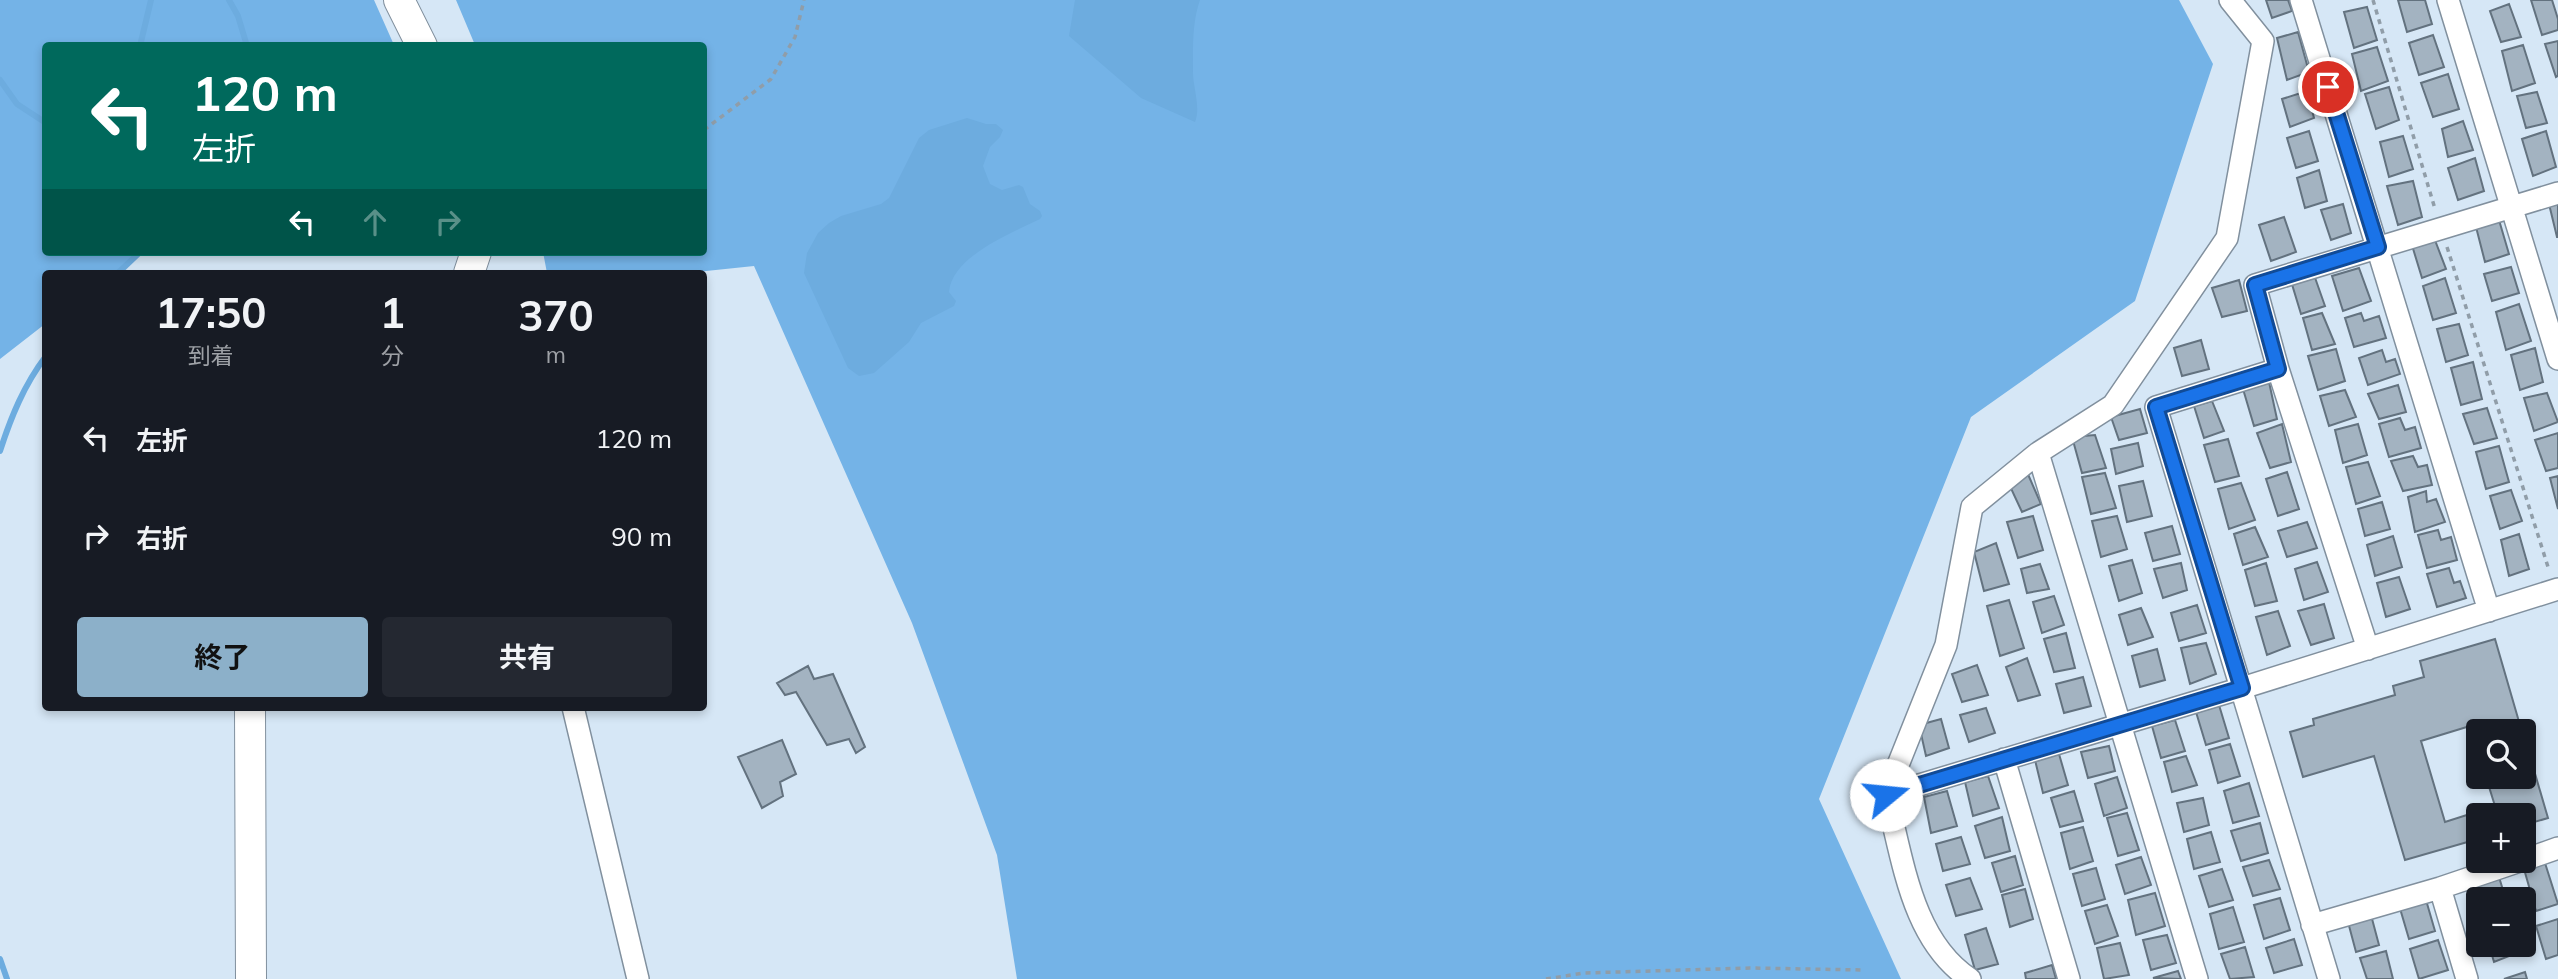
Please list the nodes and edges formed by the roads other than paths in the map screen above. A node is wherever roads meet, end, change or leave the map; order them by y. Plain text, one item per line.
1 (399, 0) edge
2 (2230, 0) edge
3 (2301, 0) edge
4 (2448, 0) edge
5 (420, 42) edge
6 (2558, 194) edge
7 (2512, 208) junction
8 (2378, 247) junction
9 (2558, 359) edge
10 (2278, 369) junction
11 (2038, 453) junction
12 (2556, 590) edge
13 (2489, 611) junction
14 (2368, 649) junction
15 (2242, 688) junction
16 (250, 711) edge
17 (574, 711) edge
18 (2120, 724) junction
19 (2004, 759) junction
20 (1886, 795) junction
21 (2558, 848) edge
22 (2536, 855) edge
23 (2484, 873) edge
24 (2440, 888) junction
25 (2312, 925) junction
26 (251, 979) edge
27 (638, 979) edge
28 (1970, 979) edge
29 (2069, 979) edge
30 (2197, 979) edge
31 (2329, 979) edge
32 (2467, 979) edge

1 - 5 street
2 - 11 street
3 - 8 street
4 - 7 street
6 - 7 street
7 - 8 street
7 - 9 street
8 - 10 street
8 - 13 street
10 - 14 street
10 - 15 street
11 - 18 street
11 - 20 street
12 - 13 street
13 - 14 street
14 - 15 street
15 - 18 street
15 - 25 street
16 - 26 street
17 - 27 street
18 - 19 street
18 - 30 street
19 - 20 street
19 - 29 street
20 - 28 street
21 - 22 street
23 - 24 street
24 - 25 street
24 - 32 street
25 - 31 street

